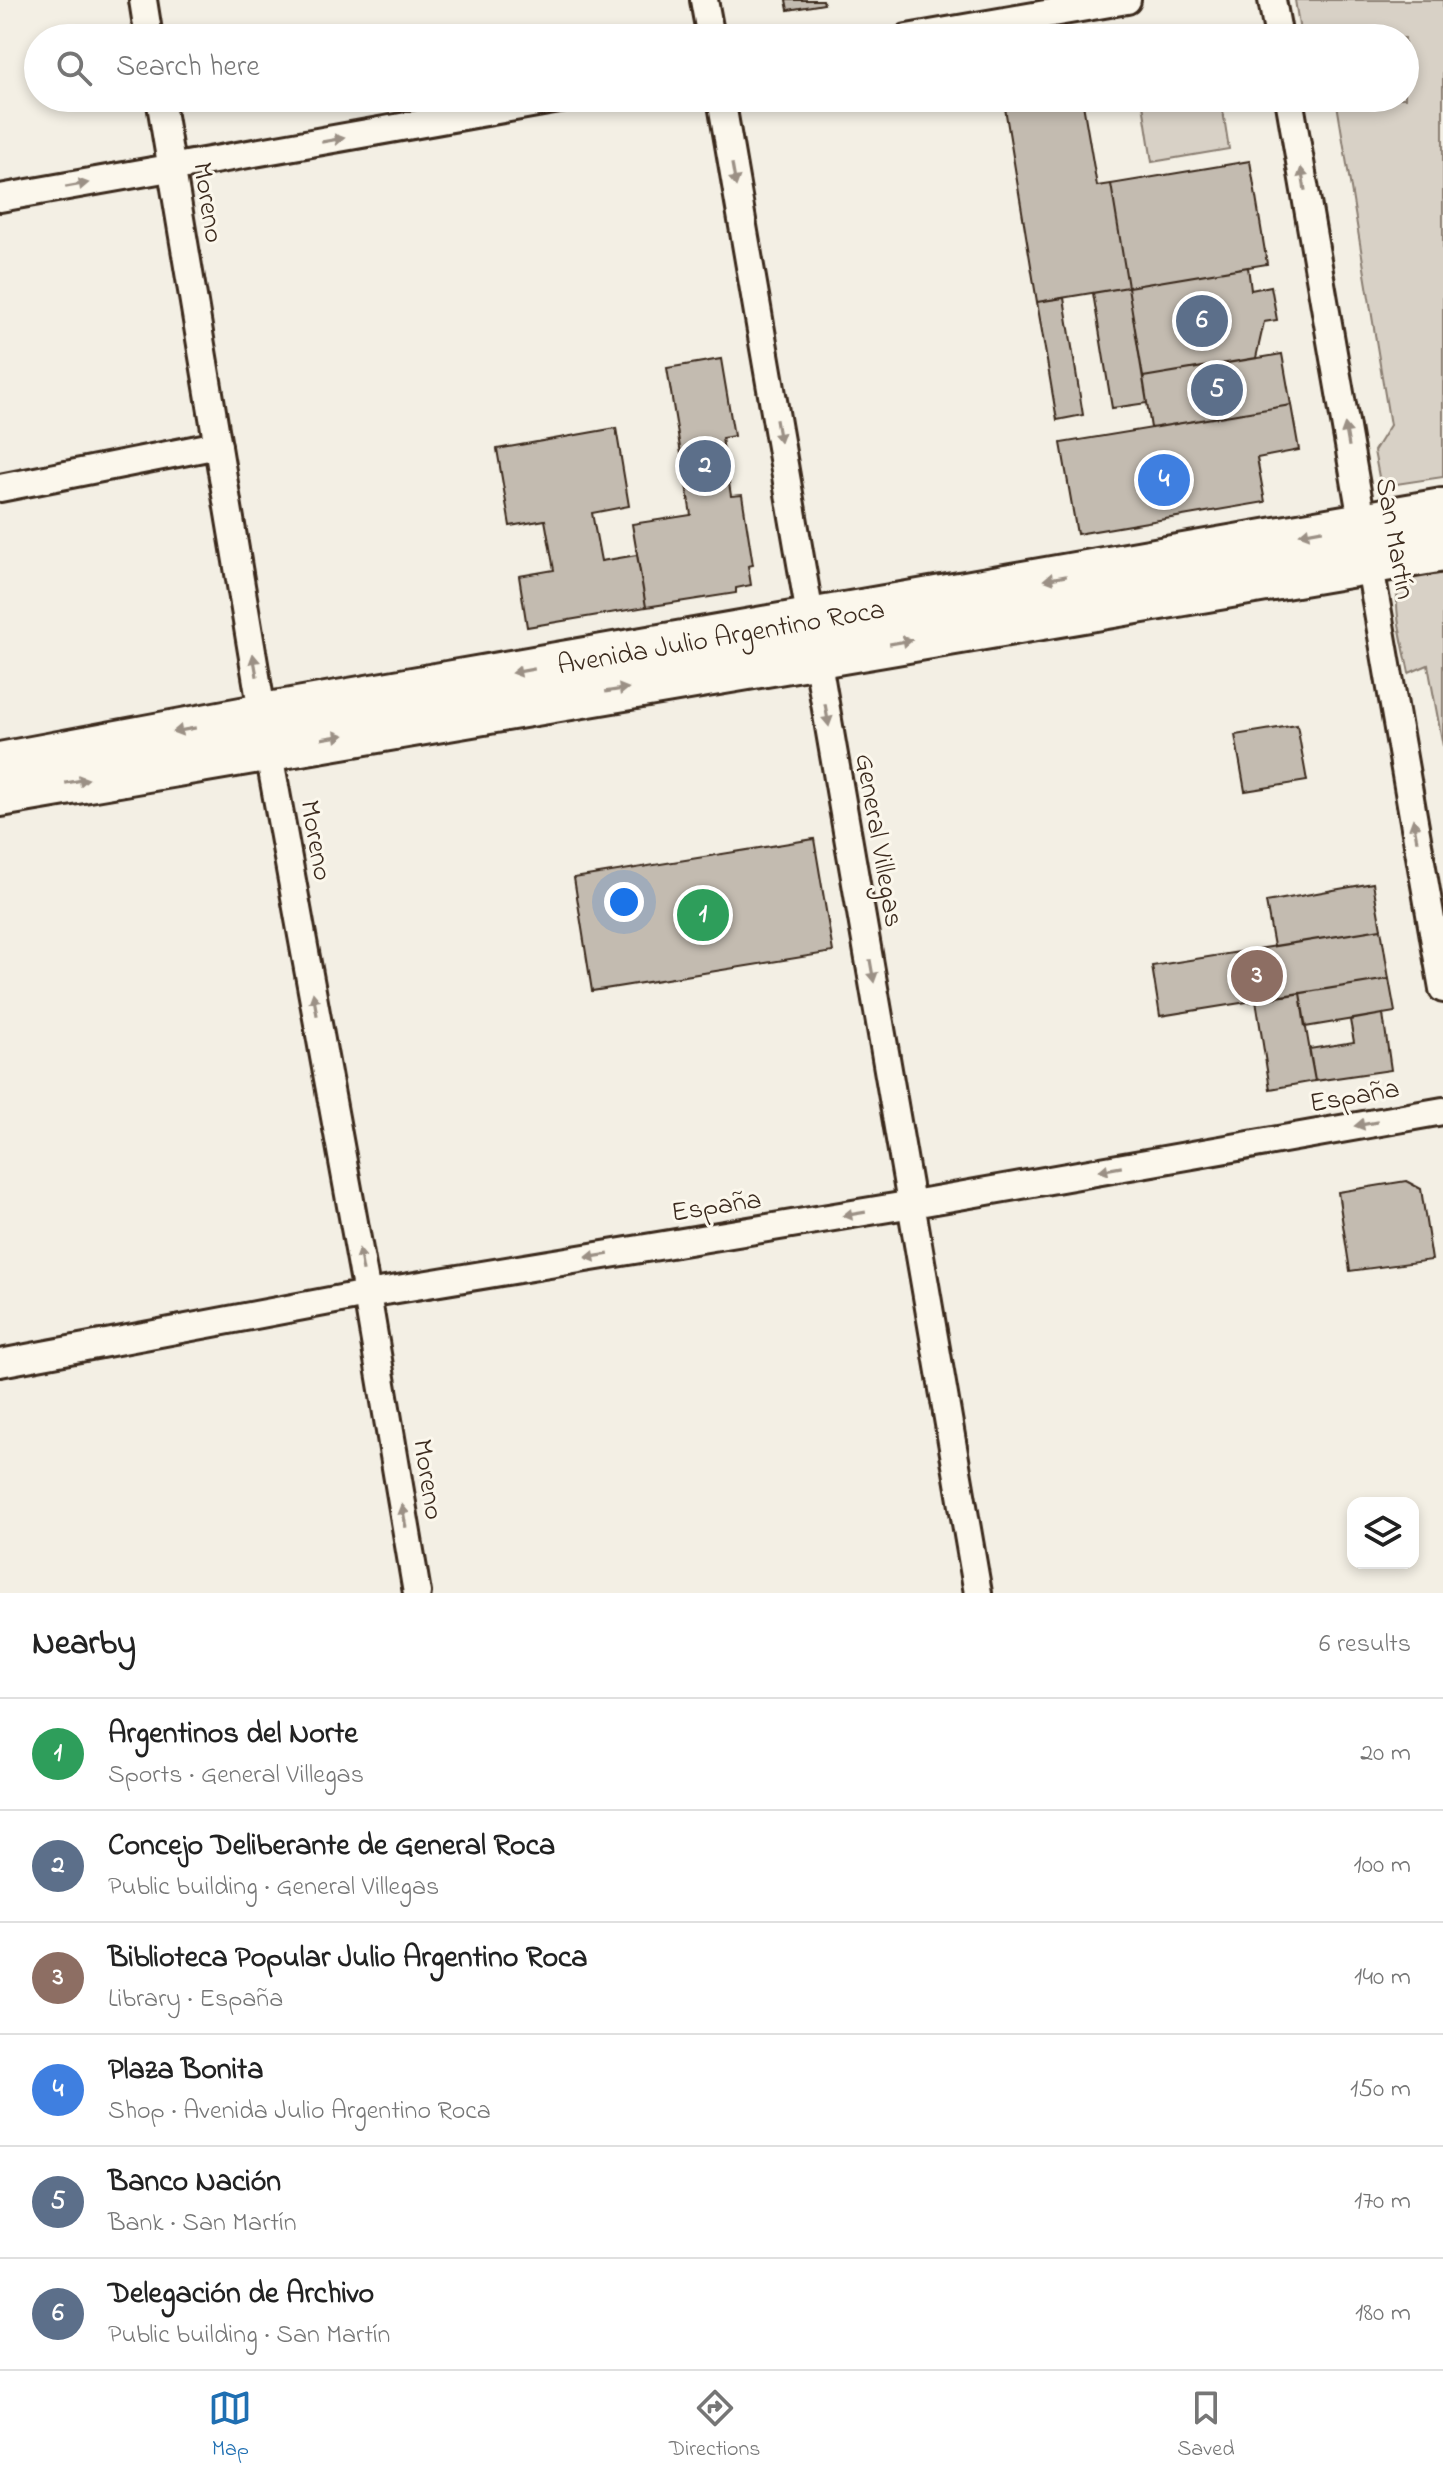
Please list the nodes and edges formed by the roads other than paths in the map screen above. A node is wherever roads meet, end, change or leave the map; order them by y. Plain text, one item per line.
1 (143, 0) edge
2 (704, 0) edge
3 (1127, 0) edge
4 (1272, 0) edge
5 (147, 24) edge
6 (708, 24) edge
7 (988, 24) edge
8 (1276, 24) edge
9 (162, 112) edge
10 (486, 112) edge
11 (723, 112) edge
12 (1291, 112) edge
13 (172, 168) junction
14 (0, 198) edge
15 (218, 445) junction
16 (0, 488) edge
17 (1443, 510) edge
18 (1365, 543) junction
19 (1443, 550) edge
20 (814, 639) junction
21 (266, 732) junction
22 (0, 764) edge
23 (0, 795) edge
24 (1443, 989) edge
25 (1443, 1111) edge
26 (913, 1204) junction
27 (367, 1294) junction
28 (0, 1363) edge
29 (417, 1593) edge
30 (978, 1593) edge

1 - 5 street
2 - 6 street
3 - 7 street
4 - 8 street
9 - 13 street, Moreno
13 -> 10 street
11 -> 20 street, General Villegas
18 -> 12 street, San Martín
14 -> 13 street
13 - 15 street, Moreno
15 - 16 street
21 -> 15 street, Moreno
17 - 18 main road, Avenida Julio Argentino Roca
18 - 19 main road, Avenida Julio Argentino Roca
18 - 20 main road, Avenida Julio Argentino Roca
24 -> 18 street, San Martín
20 - 21 main road, Avenida Julio Argentino Roca
20 -> 26 street, General Villegas
21 -> 22 main road, Avenida Julio Argentino Roca
23 -> 21 main road, Avenida Julio Argentino Roca
27 -> 21 street, Moreno
25 -> 26 street, España
26 -> 27 street, España
26 - 30 street, General Villegas
27 - 28 street, España
29 -> 27 street, Moreno

